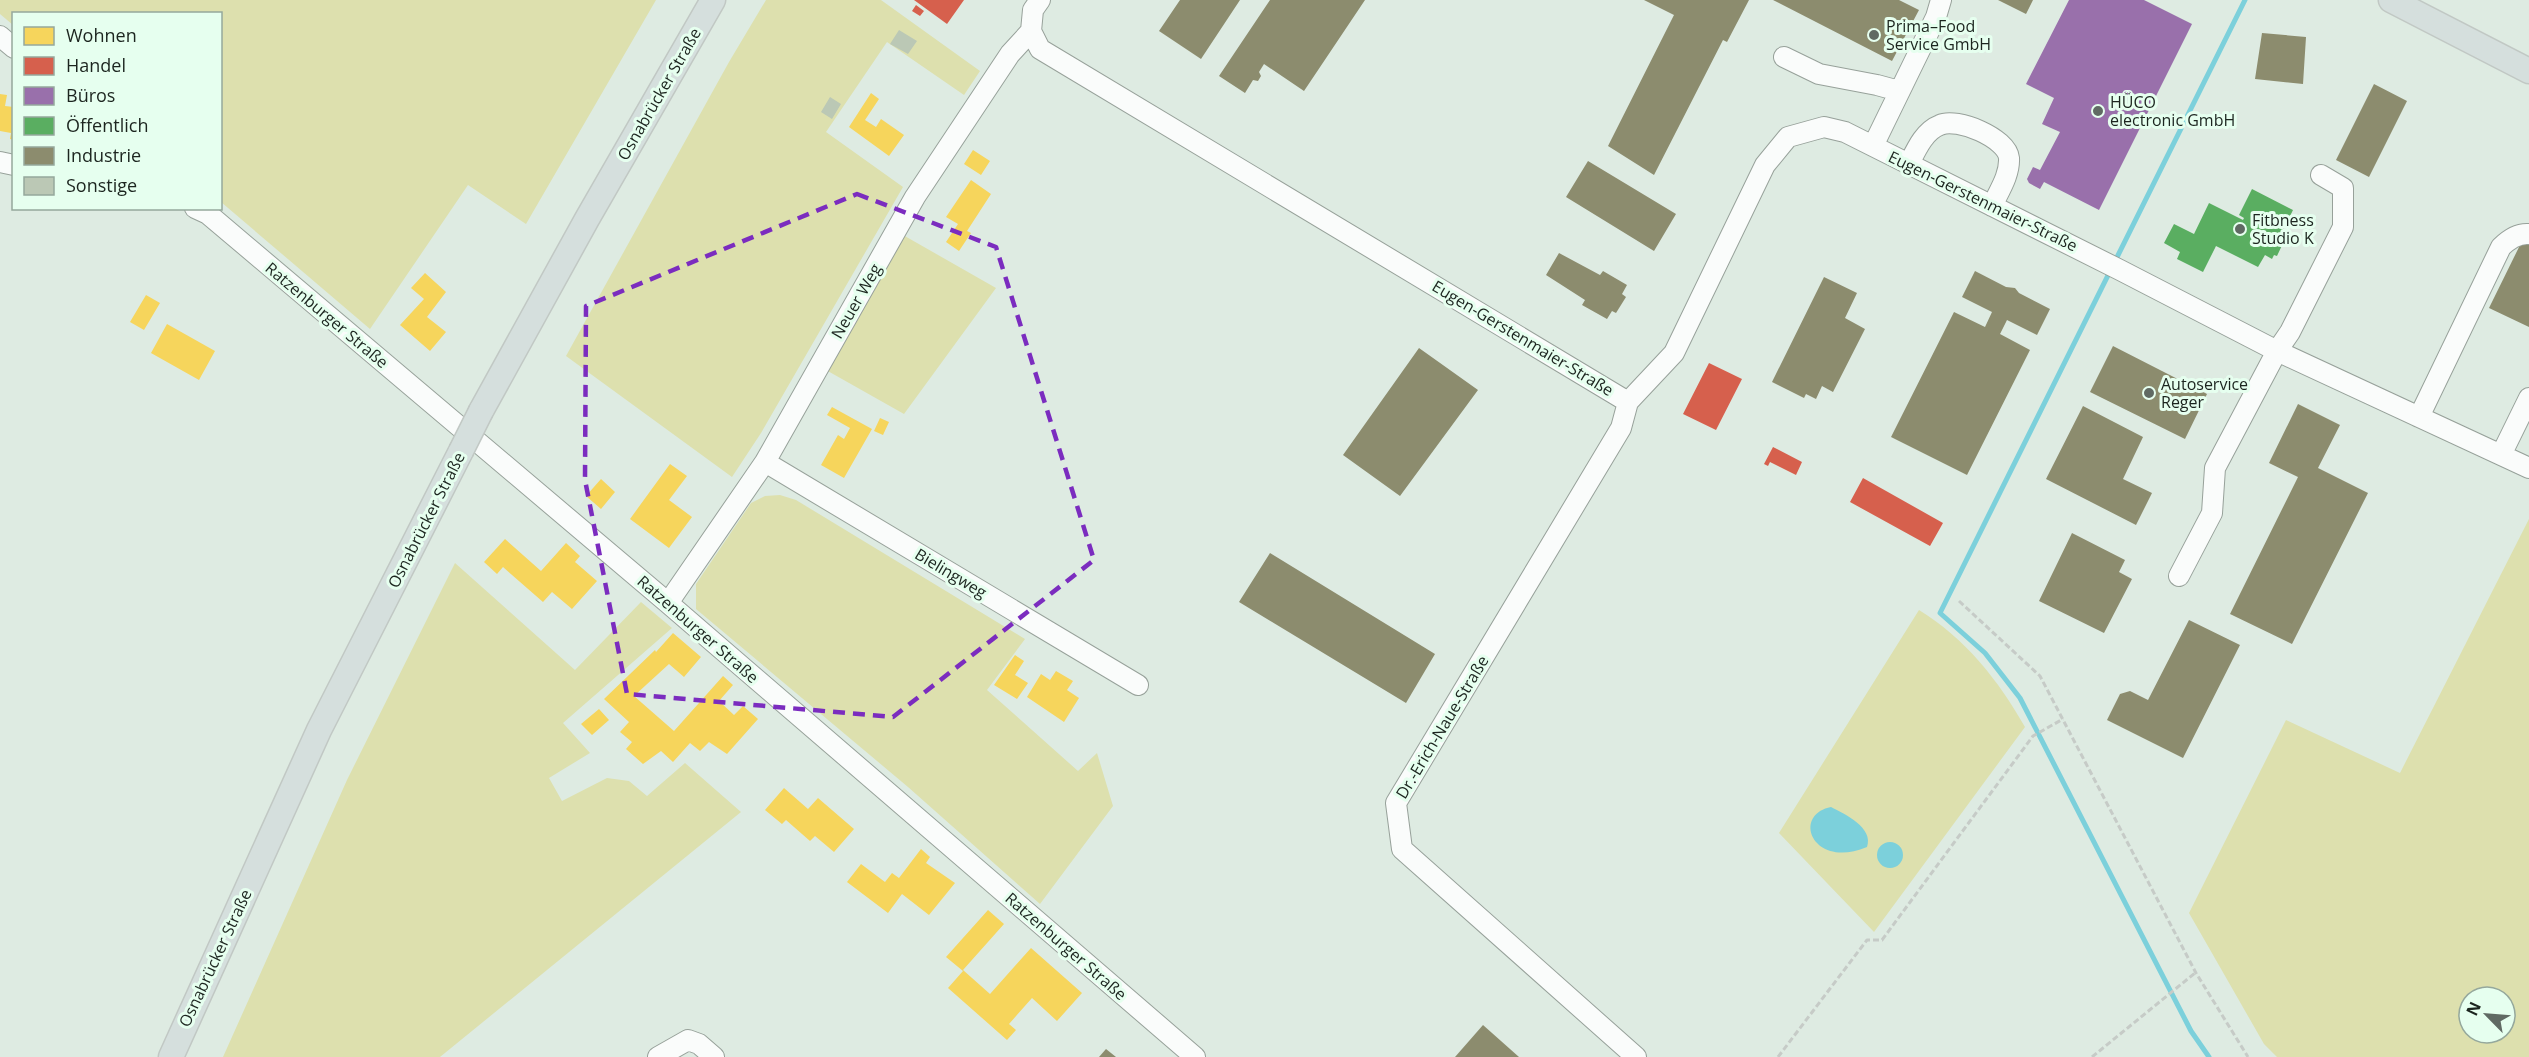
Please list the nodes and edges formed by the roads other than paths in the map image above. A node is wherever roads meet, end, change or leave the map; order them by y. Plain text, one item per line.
1 (713, 0) edge
2 (1040, 0) edge
3 (1941, 0) edge
4 (2391, 0) edge
5 (2416, 5) edge
6 (1031, 31) junction
7 (0, 36) edge
8 (12, 46) edge
9 (1784, 57) dead end
10 (2529, 71) edge
11 (1899, 91) junction
12 (1873, 146) junction
13 (1909, 164) junction
14 (2321, 175) dead end
15 (1992, 206) junction
16 (199, 210) edge
17 (2529, 234) edge
18 (2277, 351) junction
19 (2529, 398) edge
20 (1628, 402) junction
21 (2419, 417) junction
22 (2501, 455) junction
23 (765, 462) junction
24 (2529, 468) edge
25 (2179, 576) dead end
26 (669, 603) junction
27 (1138, 685) dead end
28 (171, 1057) edge
29 (658, 1057) edge
30 (714, 1057) edge
31 (1195, 1057) edge
32 (1636, 1057) edge

1 - 28 main road, Osnabrücker Straße, bridge
2 - 6 street, Neuer Weg
3 - 11 street
4 - 5 main road
5 - 10 main road
6 - 20 street, Eugen-Gerstenmaier-Straße
6 - 23 street, Neuer Weg
7 - 8 street
9 - 11 street
11 - 12 street
12 - 13 street, Eugen-Gerstenmaier-Straße
12 - 20 street, Eugen-Gerstenmaier-Straße
13 - 15 street, Eugen-Gerstenmaier-Straße
13 - 15 street
14 - 18 street
15 - 18 street, Eugen-Gerstenmaier-Straße
16 - 26 street, Ratzenburger Straße
17 - 21 street
18 - 21 street, Eugen-Gerstenmaier-Straße
18 - 25 street
19 - 22 street
20 - 32 street, Dr.-Erich-Naue-Straße
21 - 22 street, Eugen-Gerstenmaier-Straße
22 - 24 street, Eugen-Gerstenmaier-Straße
23 - 26 street, Neuer Weg
23 - 27 street, Bielingweg
26 - 31 street, Ratzenburger Straße
29 - 30 street

